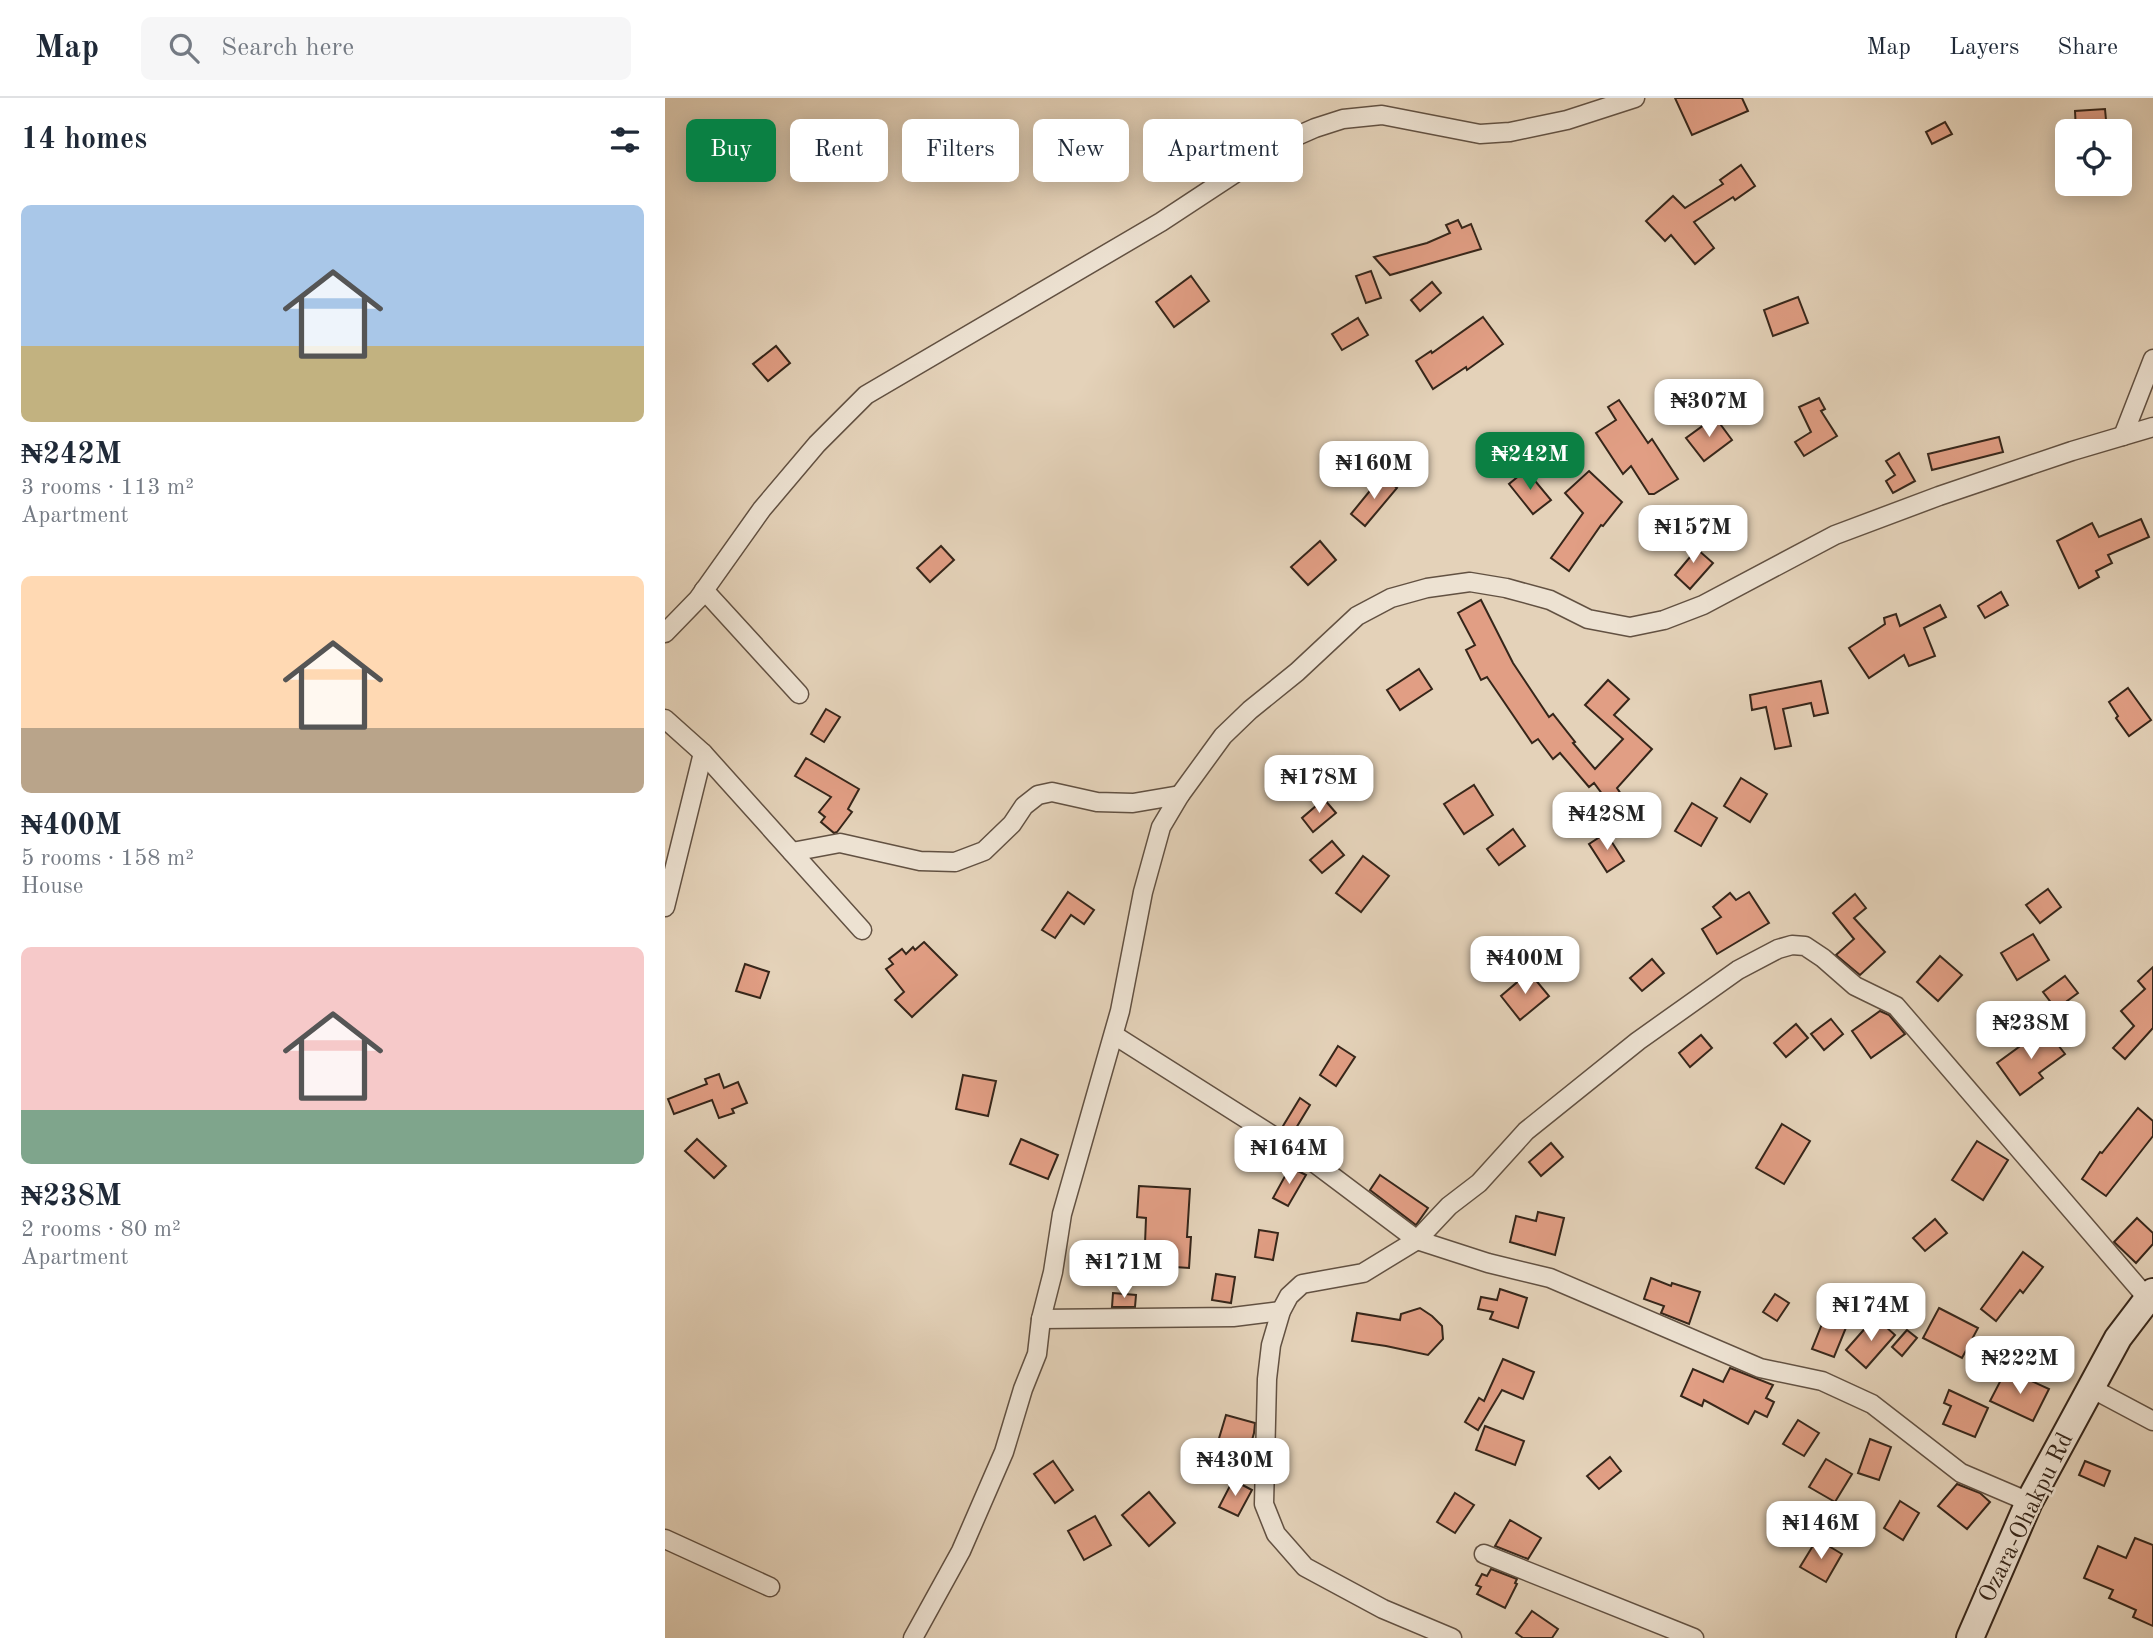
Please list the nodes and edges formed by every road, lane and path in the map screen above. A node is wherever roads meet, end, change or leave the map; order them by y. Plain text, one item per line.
1 (1635, 98) edge
2 (2153, 359) edge
3 (2153, 428) edge
4 (2123, 436) junction
5 (704, 590) junction
6 (665, 633) edge
7 (799, 694) dead end
8 (665, 719) edge
9 (703, 753) junction
10 (1180, 795) junction
11 (792, 852) junction
12 (665, 907) edge
13 (862, 930) dead end
14 (1114, 1035) junction
15 (1417, 1240) junction
16 (2150, 1296) edge
17 (1281, 1311) junction
18 (1041, 1319) junction
19 (2091, 1388) junction
20 (2153, 1421) edge
21 (2029, 1502) junction
22 (665, 1539) edge
23 (1484, 1554) dead end
24 (770, 1587) dead end
25 (913, 1638) edge
26 (1453, 1638) edge
27 (1694, 1638) edge
28 (1970, 1638) edge

1 - 5 street
2 - 4 street
3 - 4 street
4 - 10 street
5 - 6 street
5 - 7 street
8 - 9 street
9 - 11 street
9 - 12 street
10 - 11 street
10 - 14 street
11 - 13 street
14 - 15 street
14 - 18 street
15 - 16 street
15 - 17 street
15 - 21 street
16 - 19 main road, Ozara-Ohakpu Rd
17 - 18 street
17 - 26 street
18 - 25 street
19 - 20 street
19 - 21 main road, Ozara-Ohakpu Rd
21 - 28 main road, Ozara-Ohakpu Rd
22 - 24 street
23 - 27 street

